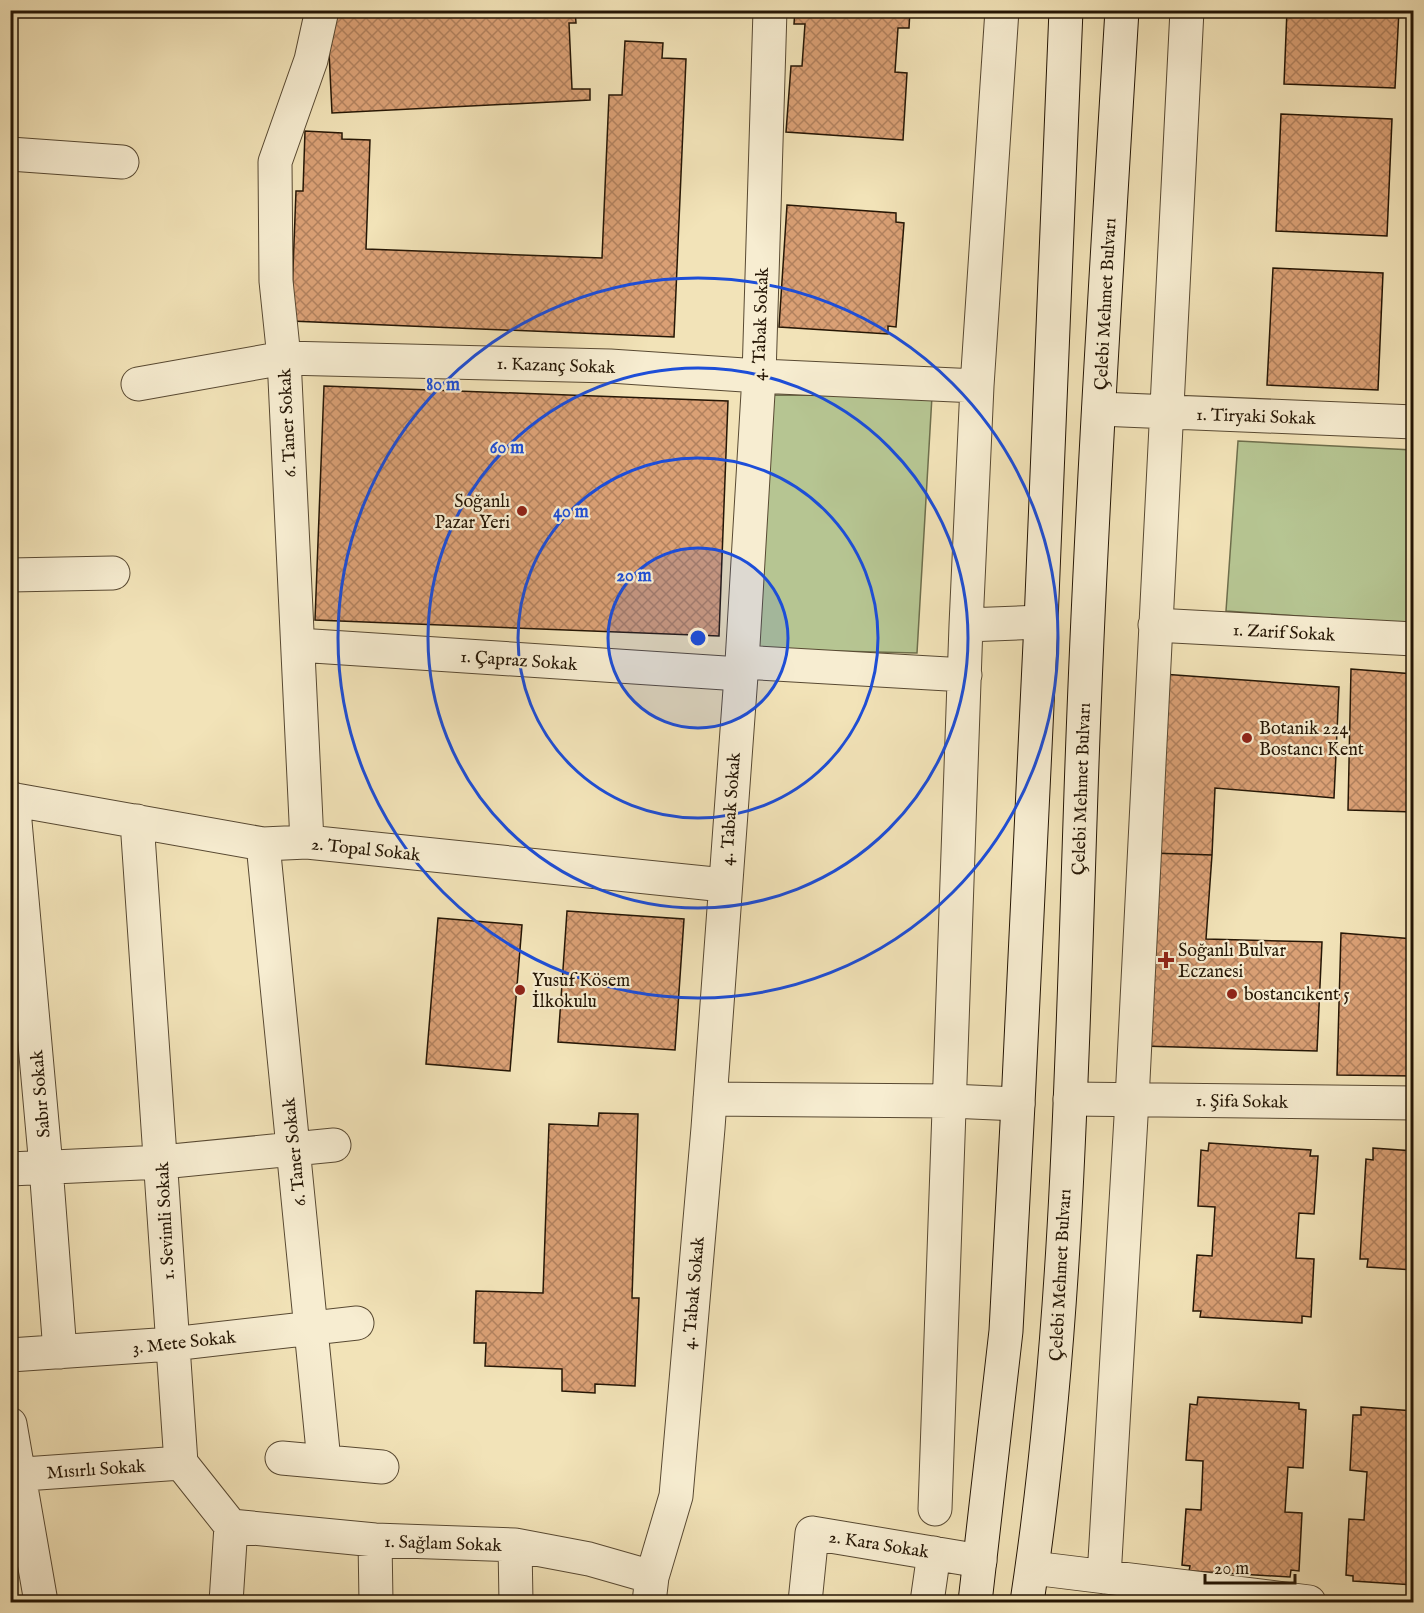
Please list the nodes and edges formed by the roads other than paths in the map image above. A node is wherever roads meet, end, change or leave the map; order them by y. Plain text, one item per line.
1 (322, 10) edge
2 (770, 10) edge
3 (1002, 10) edge
4 (1066, 10) edge
5 (1122, 10) edge
6 (1187, 10) edge
7 (10, 153) edge
8 (122, 162) dead end
9 (284, 357) junction
10 (759, 376) junction
11 (138, 384) dead end
12 (977, 386) junction
13 (1099, 409) junction
14 (1166, 412) junction
15 (1413, 422) edge
16 (113, 573) dead end
17 (10, 575) edge
18 (1041, 622) junction
19 (1155, 625) junction
20 (966, 626) junction
21 (1413, 639) edge
22 (298, 645) junction
23 (741, 668) junction
24 (965, 675) junction
25 (12, 799) edge
26 (137, 821) junction
27 (307, 842) junction
28 (263, 844) junction
29 (724, 885) junction
30 (710, 1099) junction
31 (1070, 1099) junction
32 (1132, 1100) junction
33 (950, 1101) junction
34 (1413, 1103) edge
35 (1018, 1104) junction
36 (334, 1145) dead end
37 (294, 1150) junction
38 (162, 1162) junction
39 (46, 1167) junction
40 (10, 1169) edge
41 (357, 1323) dead end
42 (312, 1328) junction
43 (172, 1344) junction
44 (60, 1352) junction
45 (10, 1355) edge
46 (10, 1424) edge
47 (282, 1458) dead end
48 (324, 1461) junction
49 (181, 1463) junction
50 (382, 1467) dead end
51 (14, 1475) edge
52 (935, 1509) dead end
53 (231, 1526) junction
54 (375, 1540) junction
55 (515, 1545) junction
56 (934, 1553) junction
57 (980, 1561) junction
58 (1033, 1568) junction
59 (1104, 1576) junction
60 (651, 1590) edge
61 (1219, 1597) edge
62 (41, 1602) edge
63 (226, 1602) edge
64 (376, 1602) edge
65 (516, 1602) edge
66 (805, 1602) edge
67 (927, 1602) edge
68 (975, 1602) edge
69 (1027, 1602) edge
70 (1309, 1602) edge

1 - 9 street, 6. Taner Sokak
2 - 10 street, 4. Tabak Sokak
3 - 12 street
4 - 18 street
5 - 13 street, Çelebi Mehmet Bulvarı
6 - 14 street
7 - 8 street
9 - 10 street, 1. Kazanç Sokak
9 - 11 street, 1. Kazanç Sokak
9 - 22 street, 6. Taner Sokak
10 - 12 street, 1. Kazanç Sokak
10 - 23 street, 4. Tabak Sokak
12 - 20 street
13 - 14 street, 1. Tiryaki Sokak
13 - 31 street, Çelebi Mehmet Bulvarı
14 - 15 street, 1. Tiryaki Sokak
14 - 19 street
16 - 17 street
18 - 20 street
18 - 35 street
19 - 21 street, 1. Zarif Sokak
19 - 32 street
20 - 24 street
22 - 23 street, 1. Çapraz Sokak
22 - 27 street, 6. Taner Sokak
23 - 24 street, 1. Çapraz Sokak
23 - 29 street, 4. Tabak Sokak
24 - 33 street
25 - 26 street, 2. Topal Sokak
25 - 39 street, Sabır Sokak
26 - 28 street, 2. Topal Sokak
26 - 38 street, 1. Sevimli Sokak
27 - 28 street, 2. Topal Sokak
27 - 29 street, 2. Topal Sokak
28 - 37 street, 6. Taner Sokak
29 - 30 street, 4. Tabak Sokak
30 - 33 street
30 - 60 street, 4. Tabak Sokak
31 - 32 street, 1. Şifa Sokak
31 - 58 street, Çelebi Mehmet Bulvarı
32 - 34 street, 1. Şifa Sokak
32 - 59 street
33 - 35 street
33 - 52 street
35 - 57 street
36 - 37 street
37 - 38 street
37 - 42 street, 6. Taner Sokak
38 - 39 street
38 - 43 street, 1. Sevimli Sokak
39 - 40 street
39 - 44 street, Sabır Sokak
41 - 42 street, 3. Mete Sokak
42 - 43 street, 3. Mete Sokak
42 - 48 street, 6. Taner Sokak
43 - 44 street, 3. Mete Sokak
43 - 49 street, 1. Sevimli Sokak
44 - 45 street, 3. Mete Sokak
46 - 51 street
47 - 48 street
48 - 50 street
49 - 51 street, Mısırlı Sokak
49 - 53 street
51 - 62 street
53 - 54 street, 1. Sağlam Sokak
53 - 63 street
54 - 55 street, 1. Sağlam Sokak
54 - 64 street
55 - 60 street, 1. Sağlam Sokak
55 - 65 street
56 - 57 street, 2. Kara Sokak
56 - 66 street, 2. Kara Sokak
56 - 67 street
57 - 68 street
58 - 59 street
58 - 69 street, Çelebi Mehmet Bulvarı
59 - 61 street
61 - 70 street

